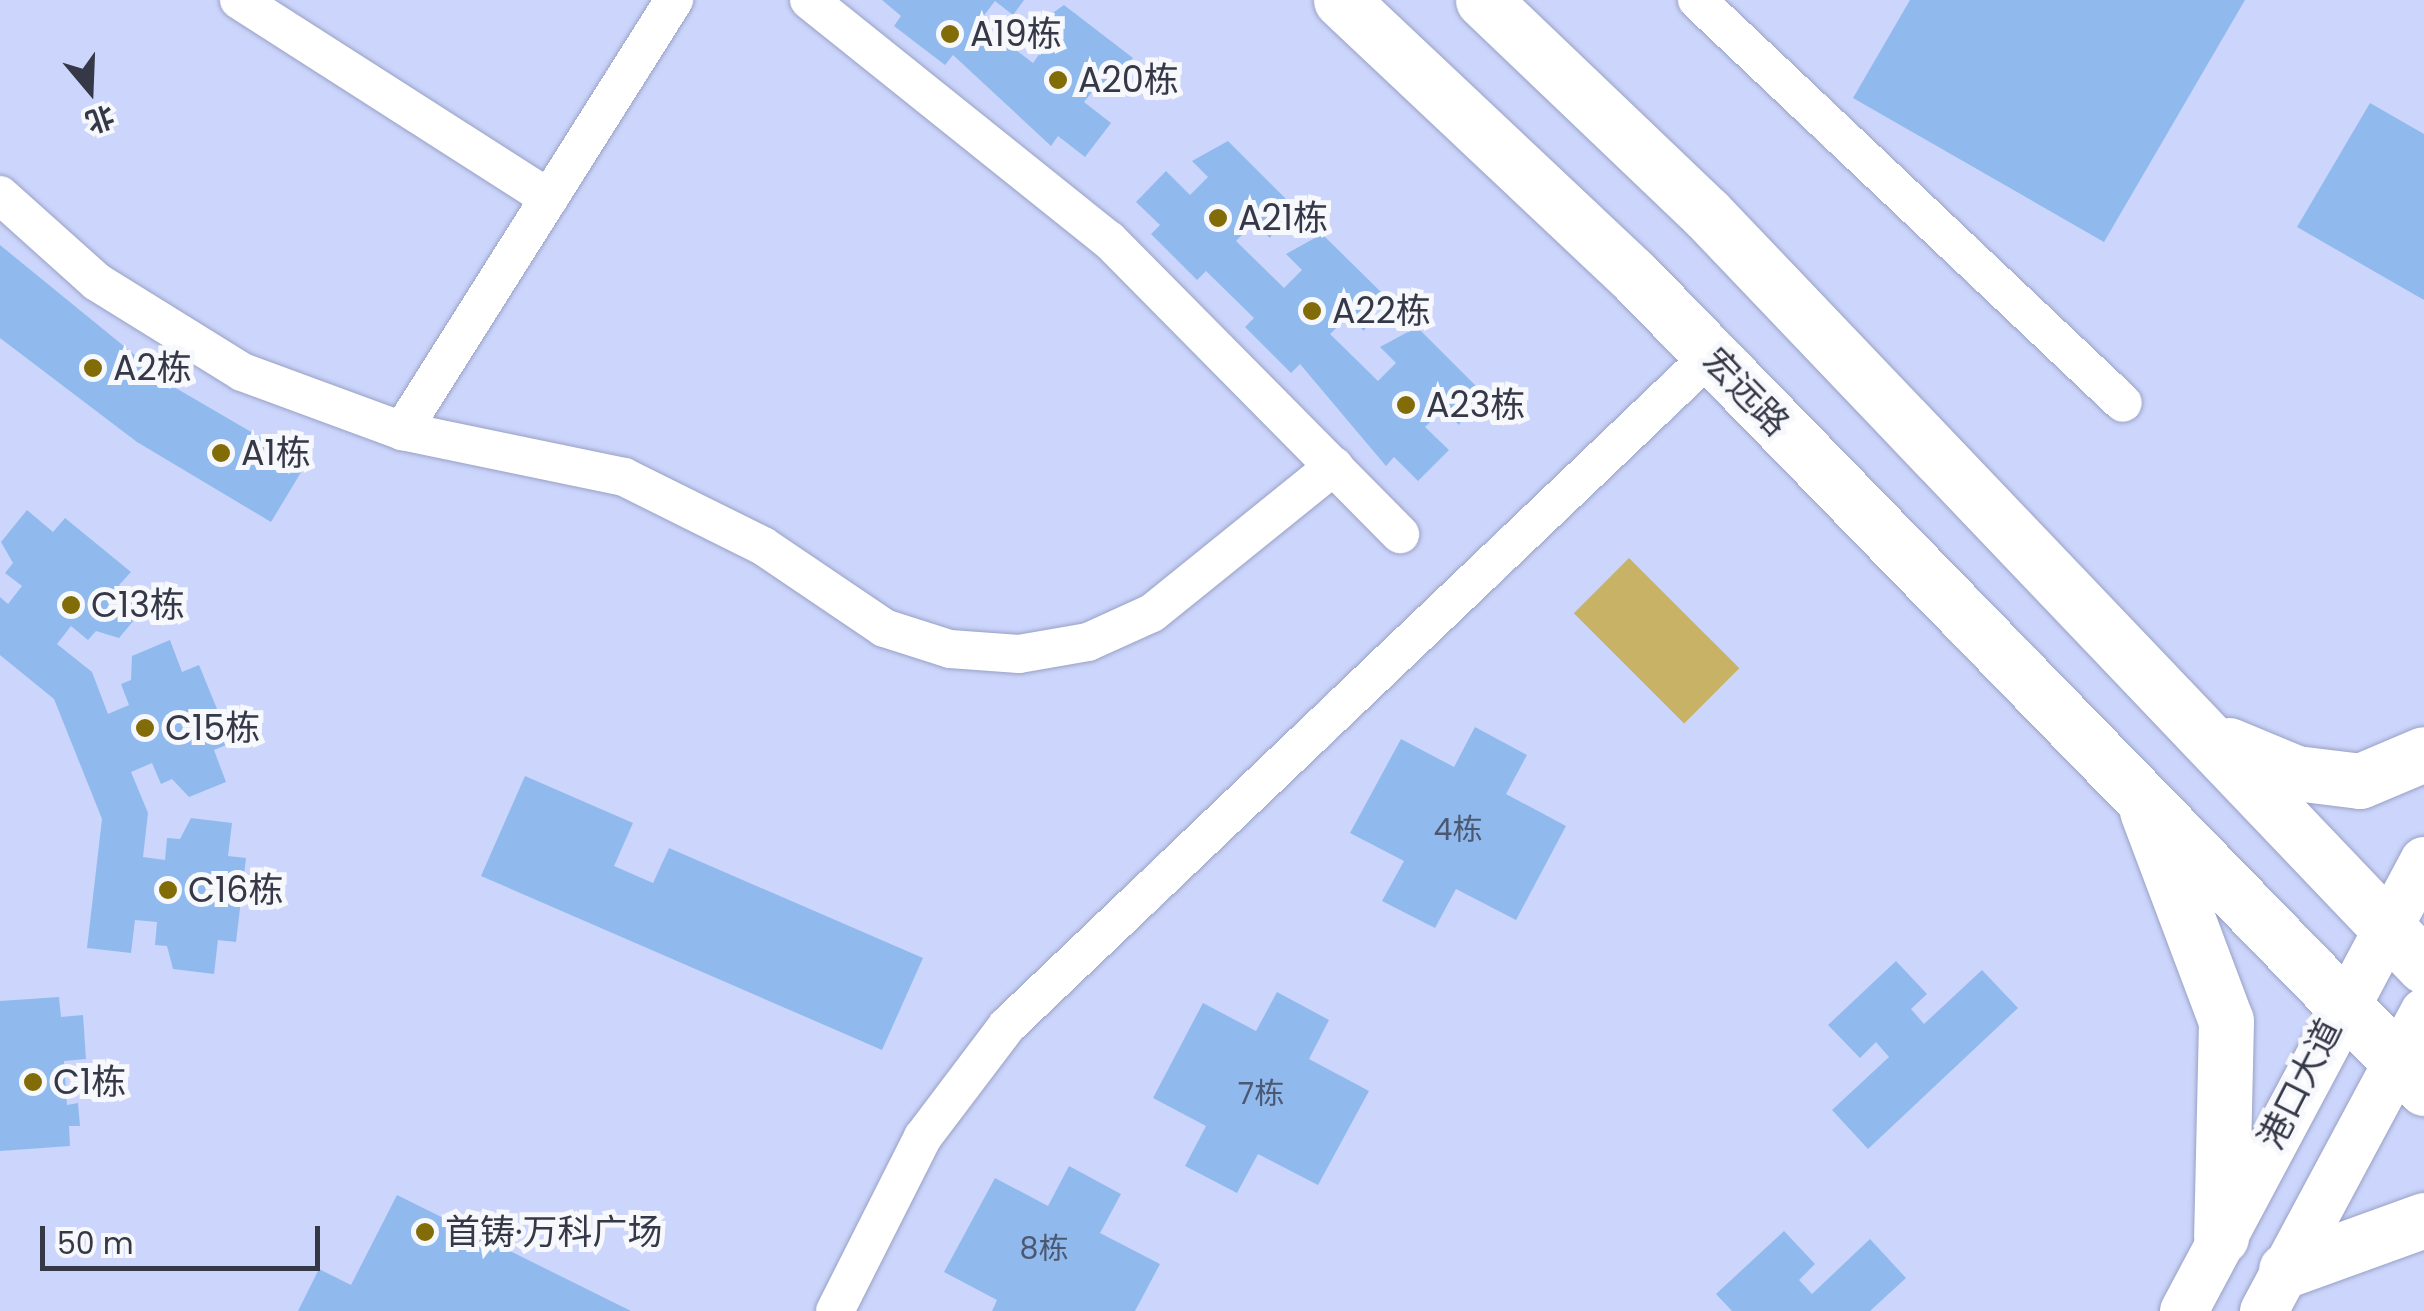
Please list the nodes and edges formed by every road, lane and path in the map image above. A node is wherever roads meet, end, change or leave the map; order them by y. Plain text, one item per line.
1 (239, 0) edge
2 (674, 0) edge
3 (809, 0) edge
4 (1341, 0) edge
5 (1483, 0) edge
6 (1697, 0) edge
7 (0, 196) edge
8 (549, 198) junction
9 (1711, 356) junction
10 (2123, 404) dead end
11 (402, 431) junction
12 (1334, 466) junction
13 (1400, 534) dead end
14 (2212, 738) junction
15 (2424, 754) edge
16 (2141, 794) junction
17 (2424, 861) edge
18 (2385, 928) junction
19 (2424, 966) edge
20 (2342, 1002) junction
21 (2424, 1012) edge
22 (2410, 1074) edge
23 (2424, 1220) edge
24 (2221, 1237) junction
25 (2275, 1290) edge
26 (835, 1311) edge
27 (2184, 1311) edge

1 - 8 lane
2 - 8 lane
3 - 12 lane
4 - 9 highway, 宏远路
5 - 14 highway
6 - 10 lane
7 - 11 lane
8 - 11 lane
9 - 16 highway, 宏远路
9 - 26 lane
11 - 12 lane
12 - 13 lane
14 - 15 highway
14 - 18 highway
16 - 20 highway, 宏远路
16 - 24 highway
17 - 18 main road, 港口大道
18 - 19 highway
18 - 20 main road, 港口大道
20 - 22 highway, 宏远路
20 - 24 main road, 港口大道
21 - 22 main road, 港口大道
22 - 25 main road, 港口大道
23 - 25 highway
24 - 27 main road, 港口大道

